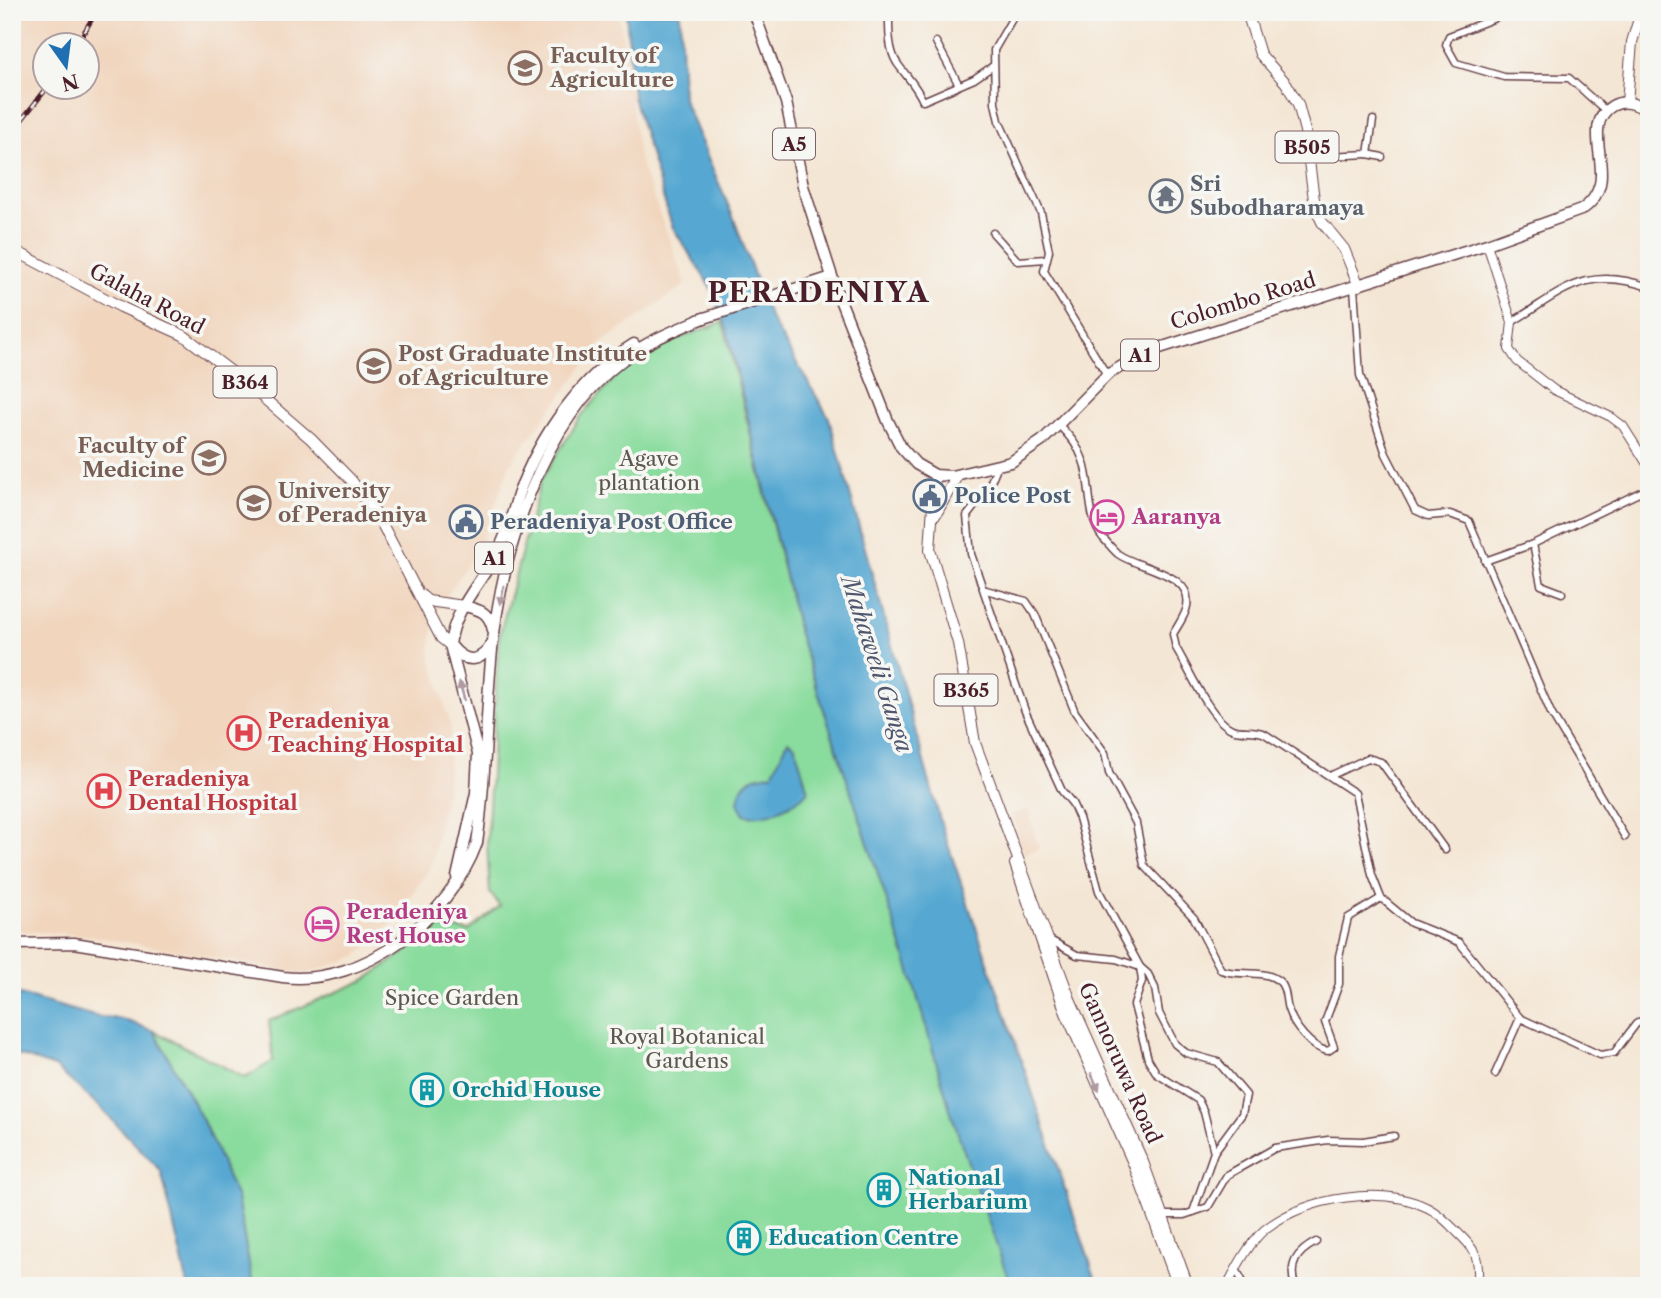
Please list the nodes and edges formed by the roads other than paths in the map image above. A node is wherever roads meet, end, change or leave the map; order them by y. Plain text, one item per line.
1 (754, 12) edge
2 (889, 12) edge
3 (1016, 12) edge
4 (1247, 12) edge
5 (1641, 12) edge
6 (1495, 18) dead end
7 (936, 42) dead end
8 (993, 66) junction
9 (960, 85) junction
10 (1649, 87) edge
11 (1628, 102) junction
12 (1646, 109) edge
13 (1605, 111) junction
14 (1373, 120) dead end
15 (1368, 154) junction
16 (1308, 157) junction
17 (1382, 157) dead end
18 (993, 233) dead end
19 (1487, 244) junction
20 (12, 249) edge
21 (1046, 259) junction
22 (832, 277) junction
23 (1356, 287) junction
24 (1649, 287) edge
25 (704, 318) junction
26 (1512, 322) junction
27 (1107, 375) junction
28 (1059, 425) junction
29 (997, 467) junction
30 (1649, 467) edge
31 (935, 475) junction
32 (957, 476) junction
33 (1649, 488) edge
34 (932, 520) junction
35 (1533, 544) junction
36 (1485, 561) junction
37 (413, 587) junction
38 (986, 590) junction
39 (1562, 593) dead end
40 (464, 606) junction
41 (493, 639) junction
42 (450, 645) junction
43 (1332, 775) junction
44 (1625, 837) dead end
45 (1445, 850) dead end
46 (1015, 856) junction
47 (457, 877) junction
48 (1381, 898) junction
49 (1048, 939) junction
50 (12, 944) edge
51 (1140, 967) junction
52 (1649, 1016) edge
53 (1520, 1018) junction
54 (1495, 1074) dead end
55 (1124, 1133) junction
56 (1394, 1136) dead end
57 (1214, 1152) junction
58 (1192, 1212) junction
59 (1162, 1215) junction
60 (1316, 1241) dead end
61 (1236, 1269) junction
62 (1480, 1285) edge
63 (1178, 1286) edge
64 (1188, 1286) edge
65 (1220, 1286) edge
66 (1245, 1286) edge
67 (1295, 1286) edge

1 - 22 highway, A5
2 - 9 street
3 - 8 street
4 - 16 main road, B505
5 - 11 main road
6 - 13 street
7 - 9 street
8 - 9 street
8 - 21 street
10 - 12 street
11 - 12 highway
11 - 13 highway
13 - 19 highway, Colombo Road / A1
14 - 15 street
15 - 16 street
15 - 17 street
16 - 23 main road, B505
18 - 21 street
19 - 23 highway, Colombo Road / A1
19 - 26 street
20 - 37 main road, Galaha Road / B364
21 - 27 street
22 - 25 highway, A1
22 - 31 highway
23 - 27 highway, Colombo Road / A1
23 - 36 street
24 - 26 street
25 - 40 highway, A1
25 -> 41 highway, A1
26 - 30 street
27 - 28 highway, Colombo Road / A1
28 - 29 highway, Colombo Road / A1
28 - 43 street
29 - 32 highway, Colombo Road / A1
29 - 38 street
31 - 32 highway, Colombo Road / A1
31 - 34 main road, Gannoruwa Road / B365
32 - 34 main road, Gannoruwa Road / B365
33 - 35 street
34 - 46 main road, Gannoruwa Road / B365
35 - 36 street
35 - 39 street
36 - 44 street
37 - 40 main road
37 - 42 main road, Galaha Road / B364
38 - 48 street
38 - 51 street
40 - 41 highway
40 - 42 highway, A1
41 - 42 highway
41 - 47 highway, A1
47 -> 42 highway, A1
43 - 45 street
43 - 48 street
46 - 49 main road, Gannoruwa Road / B365
46 -> 55 main road, Gannoruwa Road / B365
47 - 50 highway, A1
48 - 53 street
49 - 51 street
49 - 55 main road, Gannoruwa Road / B365
51 - 57 street
51 - 57 street
52 - 53 street
53 - 54 street
55 - 59 main road, Gannoruwa Road / B365
55 - 63 main road, Gannoruwa Road / B365
56 - 58 street
57 - 58 street
58 - 59 street
59 - 64 main road, Gannoruwa Road / B365
60 - 67 street
61 - 62 street
61 - 65 street
61 - 66 street

